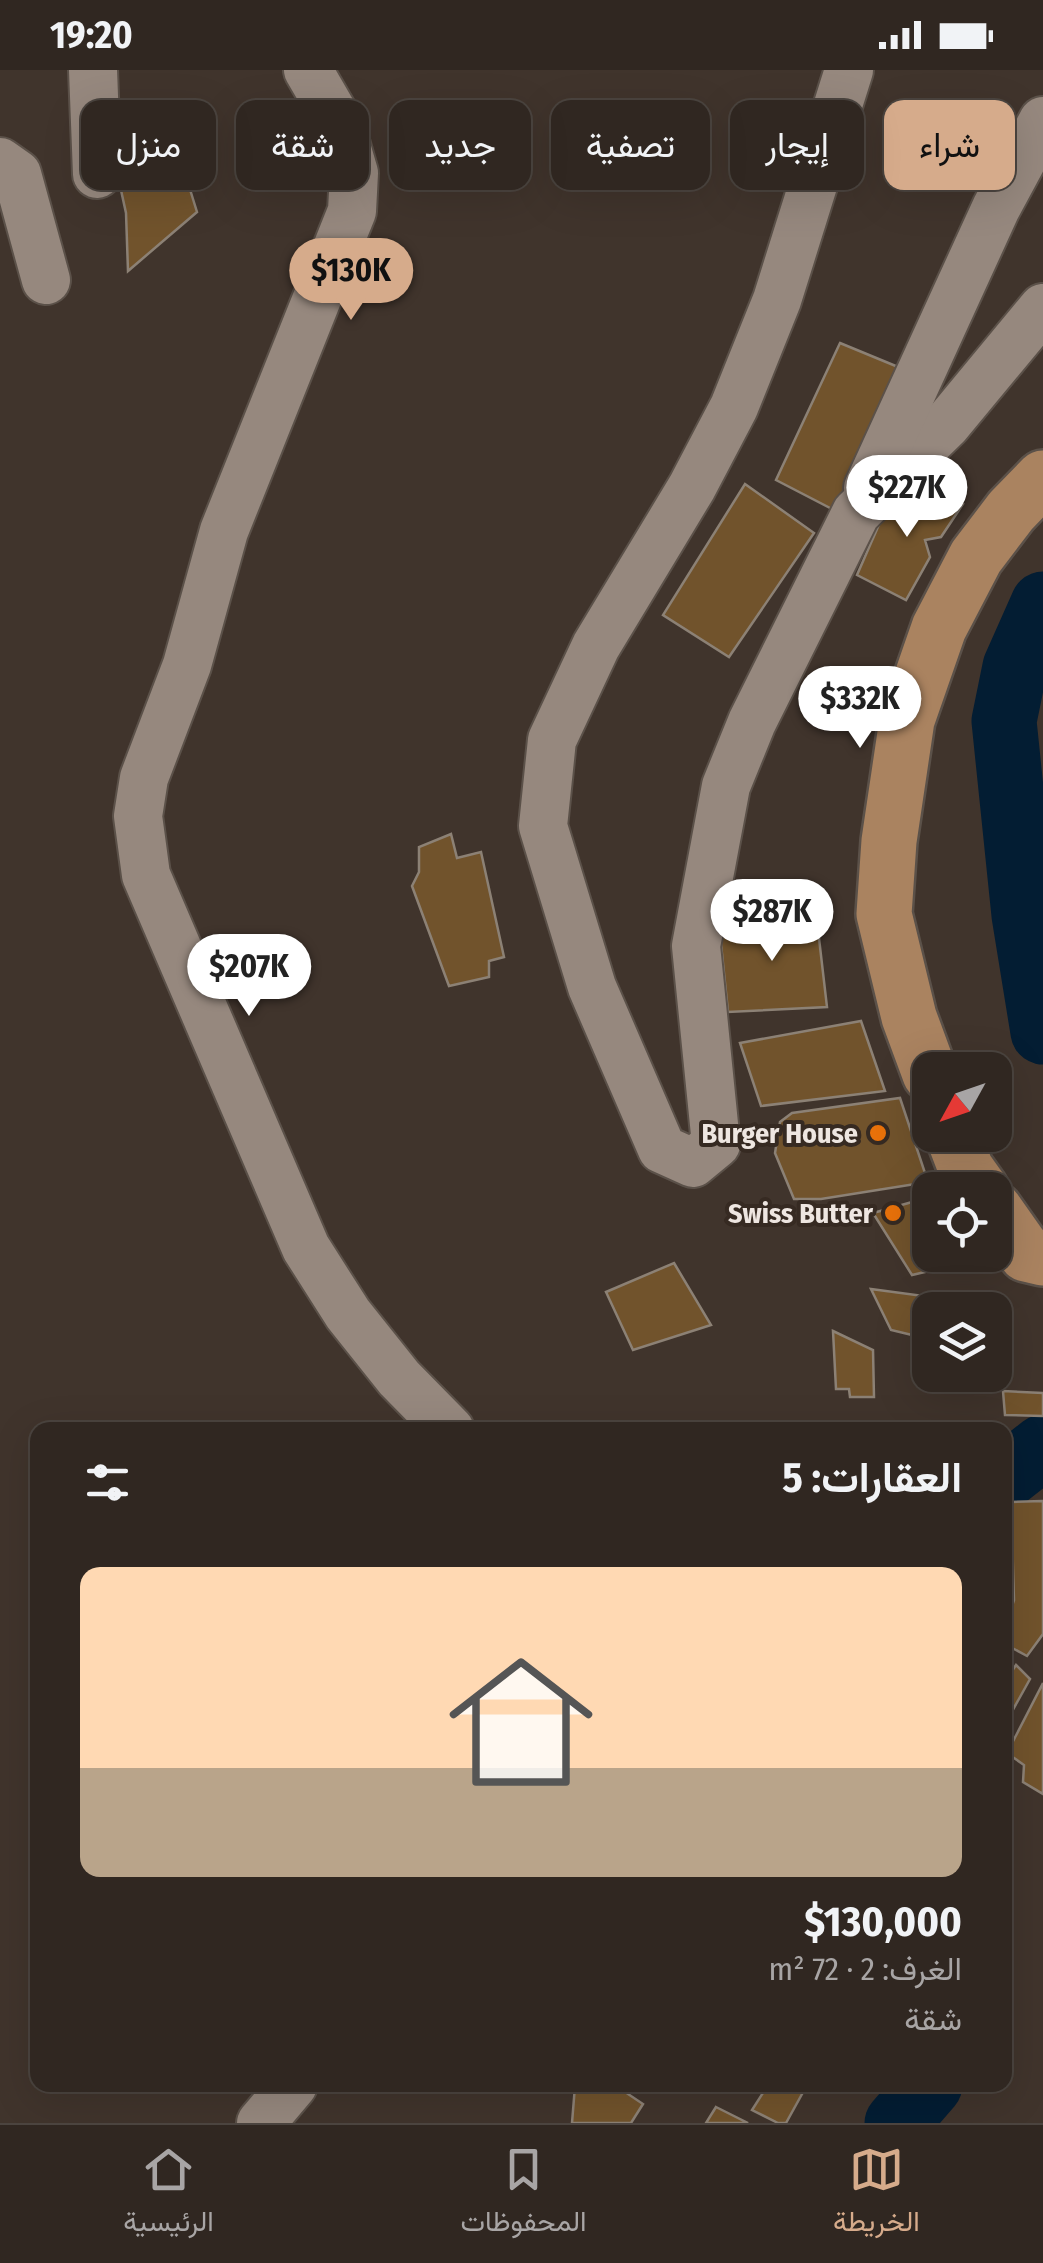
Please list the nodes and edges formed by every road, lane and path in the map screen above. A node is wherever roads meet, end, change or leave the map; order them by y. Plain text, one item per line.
1 (93, 70) edge
2 (308, 70) edge
3 (849, 70) edge
4 (94, 100) edge
5 (1043, 121) edge
6 (0, 162) edge
7 (46, 280) dead end
8 (1043, 308) edge
9 (1043, 478) edge
10 (856, 514) junction
11 (922, 1052) edge
12 (1012, 1234) edge
13 (1043, 1258) edge
14 (442, 1422) edge
15 (287, 2092) edge
16 (261, 2123) edge

1 - 4 street
2 - 14 street
3 - 10 street
5 - 10 street
6 - 7 street
8 - 10 street
9 - 11 main road
12 - 13 main road
15 - 16 street

